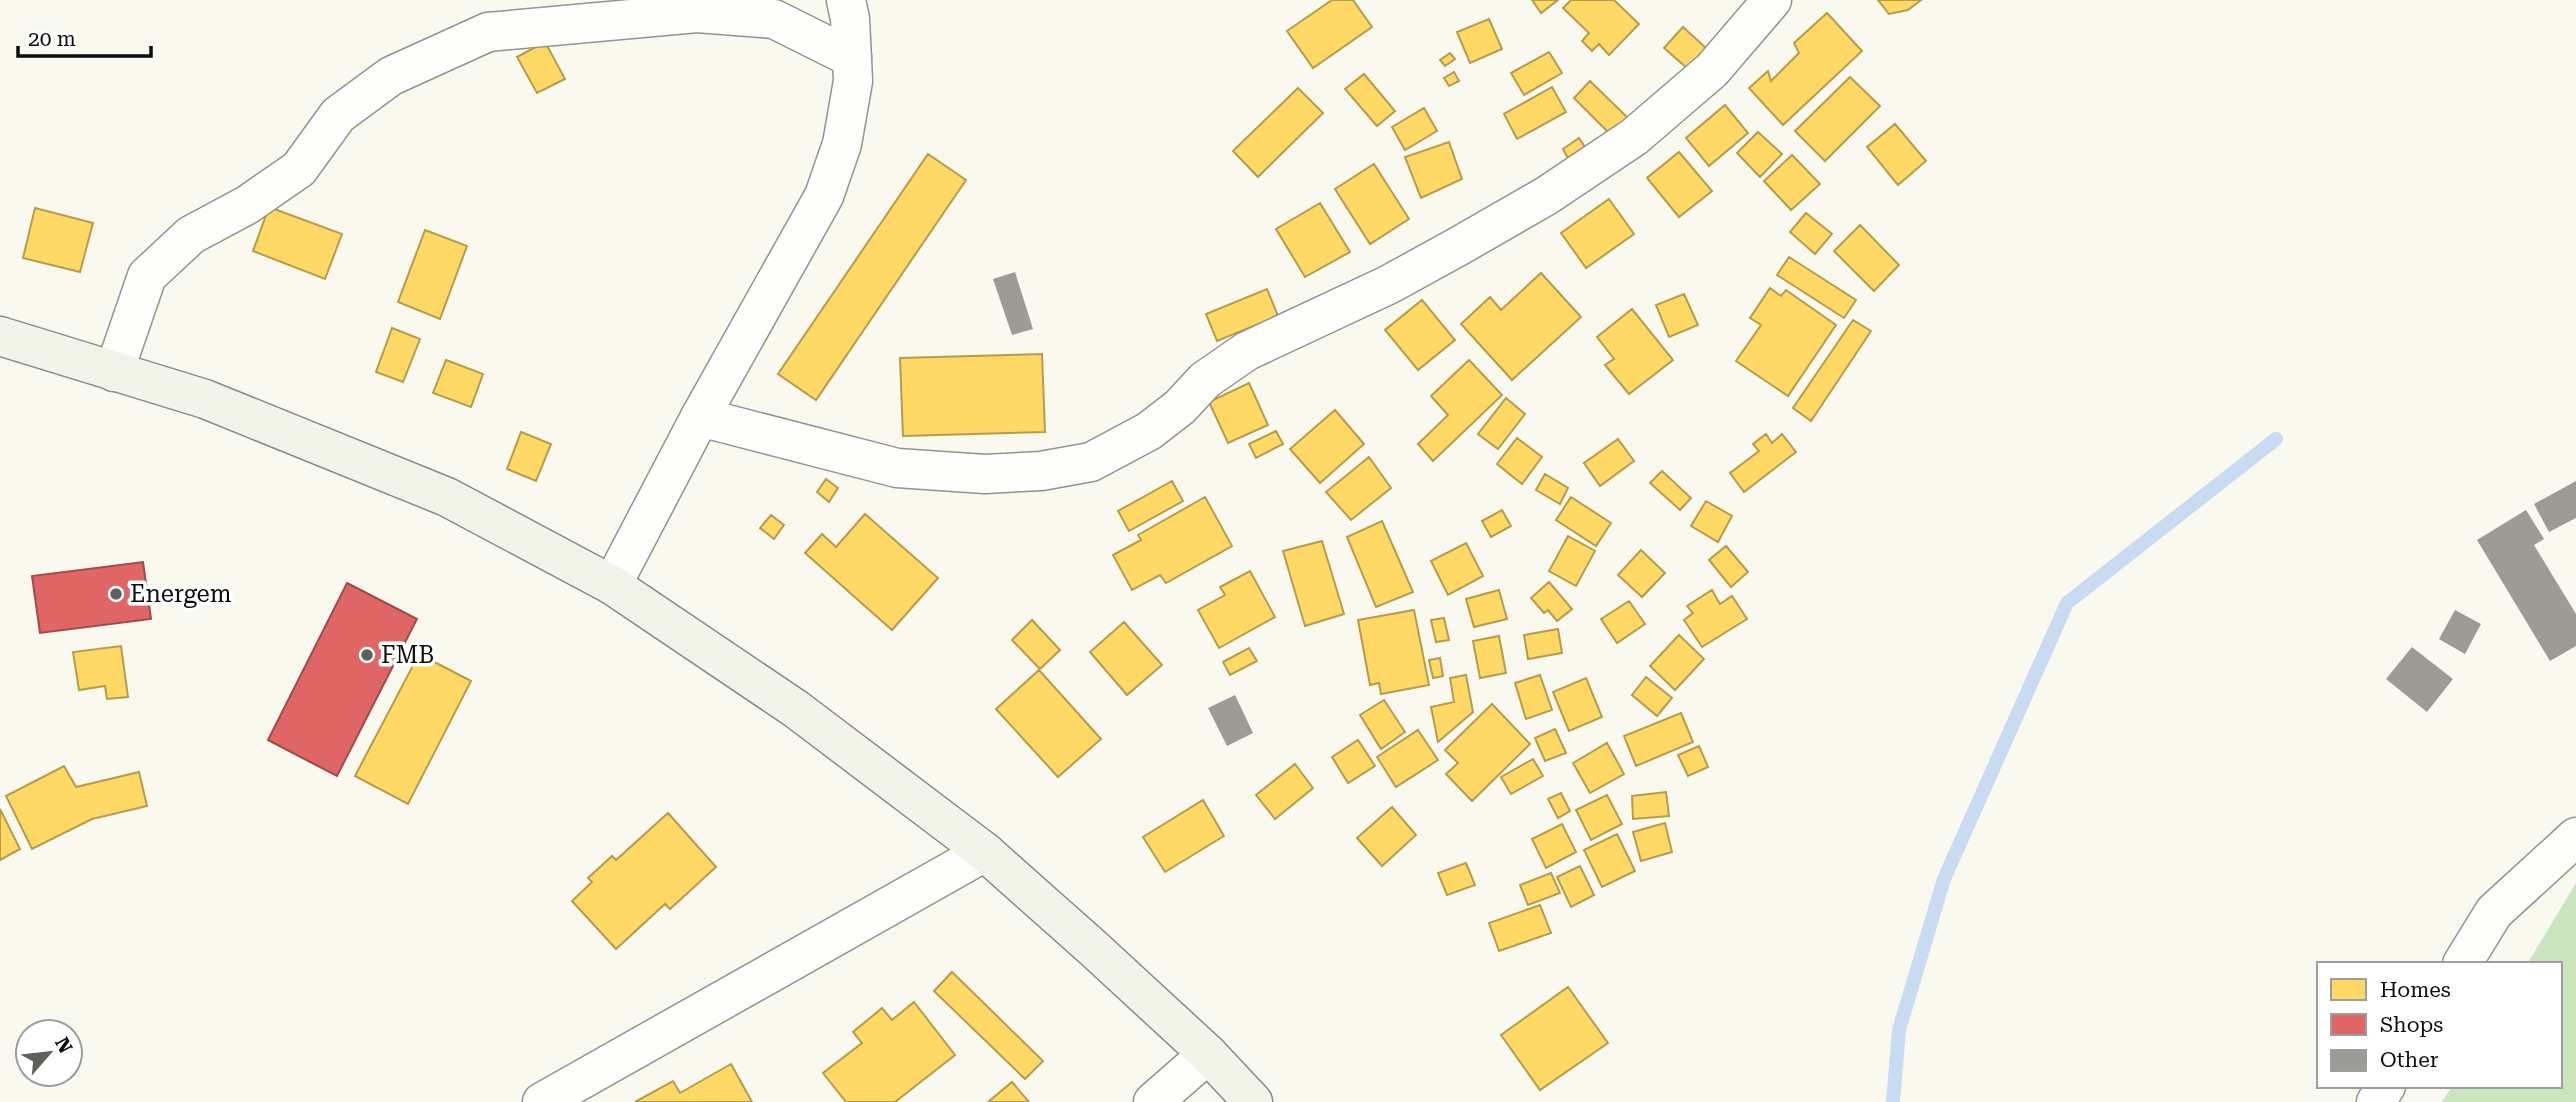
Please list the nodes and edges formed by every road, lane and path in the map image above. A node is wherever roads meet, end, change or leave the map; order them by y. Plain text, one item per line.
1 (846, 0) edge
2 (1772, 0) edge
3 (852, 58) junction
4 (0, 336) edge
5 (114, 372) junction
6 (700, 417) junction
7 (612, 585) junction
8 (2576, 837) edge
9 (985, 852) junction
10 (2463, 962) edge
11 (1208, 1054) junction
12 (542, 1102) edge
13 (1153, 1102) edge
14 (1253, 1102) edge

1 - 3 street
2 - 6 street
3 - 5 street
3 - 6 street
4 - 5 main road
5 - 7 main road
6 - 7 street
7 - 9 main road
8 - 10 street
9 - 11 main road
9 - 12 street
11 - 13 street
11 - 14 main road

